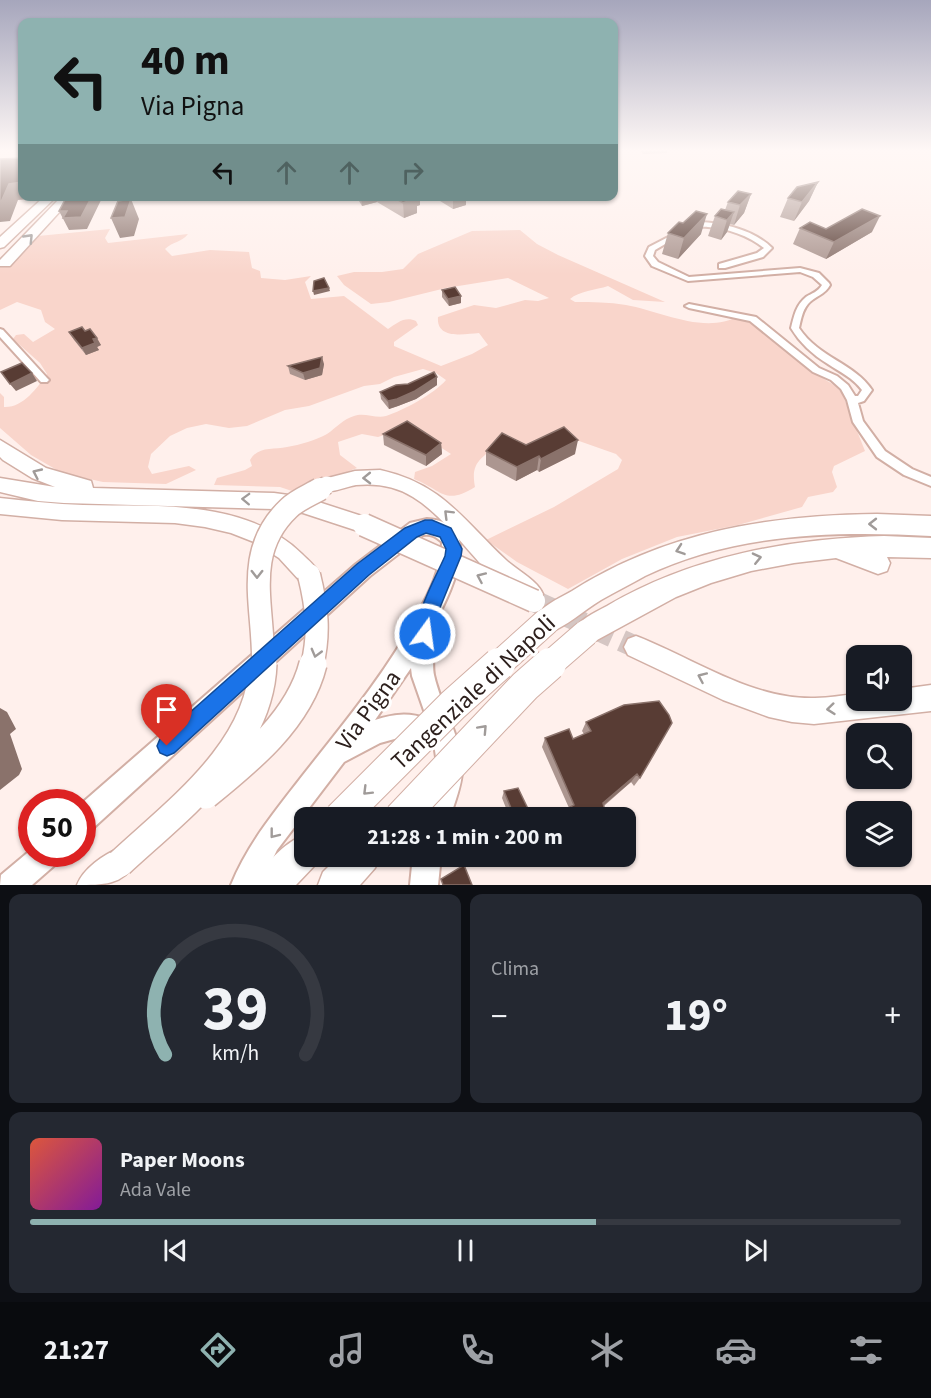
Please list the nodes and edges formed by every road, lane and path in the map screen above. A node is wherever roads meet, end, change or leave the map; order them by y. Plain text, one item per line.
1 (47, 201) edge
2 (64, 201) edge
3 (0, 244) edge
4 (5, 263) dead end
5 (722, 266) dead end
6 (689, 306) dead end
7 (0, 332) edge
8 (44, 380) dead end
9 (852, 400) junction
10 (0, 447) edge
11 (931, 482) edge
12 (0, 485) edge
13 (108, 494) junction
14 (0, 506) edge
15 (188, 506) junction
16 (84, 513) junction
17 (0, 517) edge
18 (931, 526) edge
19 (828, 548) junction
20 (931, 548) edge
21 (878, 563) dead end
22 (539, 606) junction
23 (428, 615) junction
24 (636, 647) tunnel mouth
25 (931, 698) edge
26 (448, 755) junction
27 (322, 772) junction
28 (351, 807) edge
29 (410, 807) edge
30 (440, 807) edge
31 (96, 808) edge
32 (294, 862) edge
33 (120, 863) junction
34 (31, 867) edge
35 (353, 867) edge
36 (426, 867) edge
37 (11, 885) edge
38 (92, 885) edge
39 (246, 885) edge
40 (272, 885) edge
41 (336, 885) edge
42 (424, 885) edge

1 - 3 highway
4 -> 2 highway
5 - 9 street
6 - 9 street
7 - 8 street
9 - 11 street
13 -> 10 highway
12 - 13 highway
13 - 15 highway
14 - 16 highway
15 - 16 highway
22 -> 15 highway, bridge
15 -> 33 highway, bridge
16 - 17 highway
18 -> 22 highway, Tangenziale di Napoli
19 - 20 highway, Tangenziale di Napoli
19 - 21 highway
29 -> 19 highway, Tangenziale di Napoli, bridge
22 -> 28 highway, Tangenziale di Napoli, bridge
22 -> 33 highway, bridge
23 - 26 main road, Via Pigna
23 - 27 main road, Via Pigna
23 - 31 main road, Via Pigna
25 -> 24 highway
26 - 27 main road, Via Pigna
26 - 30 main road, Via Pigna
27 -> 39 main road, Via Pigna
32 - 40 highway
33 - 38 highway
34 - 37 main road
35 - 41 highway
36 - 42 main road

